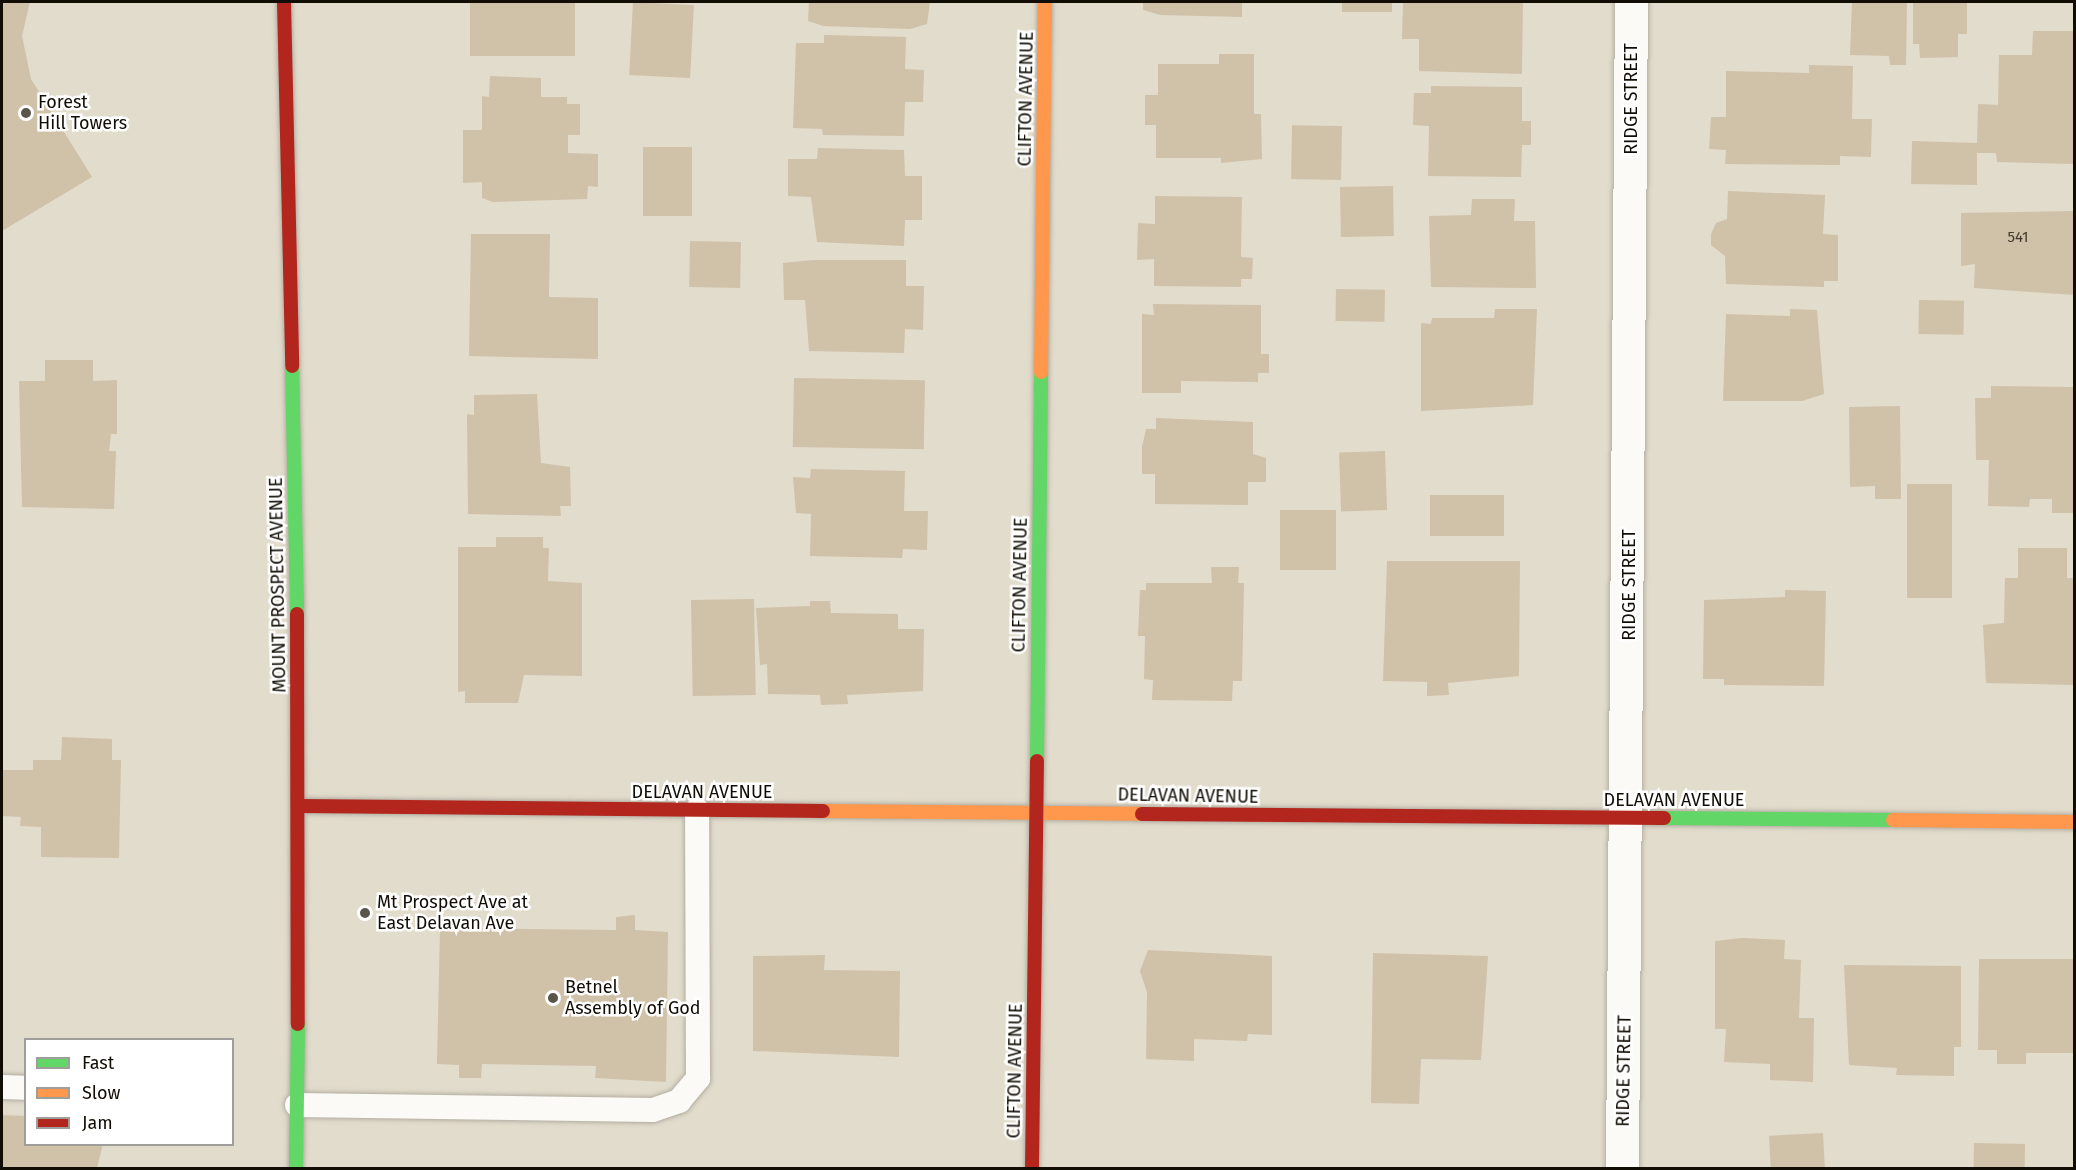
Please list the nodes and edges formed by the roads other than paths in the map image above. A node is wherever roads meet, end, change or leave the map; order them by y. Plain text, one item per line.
1 (284, 2) edge
2 (1045, 2) edge
3 (1631, 2) edge
4 (301, 807) junction
5 (697, 810) junction
6 (1036, 813) junction
7 (1629, 818) junction
8 (2074, 822) edge
9 (2, 1087) edge
10 (24, 1088) edge
11 (297, 1105) junction
12 (296, 1168) edge
13 (1032, 1168) edge
14 (1622, 1168) edge

1 - 4 street, MOUNT PROSPECT AVENUE
2 - 6 street, CLIFTON AVENUE
3 - 7 street, RIDGE STREET
4 - 5 street, DELAVAN AVENUE
4 - 11 street, MOUNT PROSPECT AVENUE
5 - 6 street, DELAVAN AVENUE
5 - 11 lane
6 - 7 street, DELAVAN AVENUE
6 - 13 street, CLIFTON AVENUE
7 - 8 street, DELAVAN AVENUE
7 - 14 street, RIDGE STREET
9 - 10 lane
11 - 12 street, MOUNT PROSPECT AVENUE

